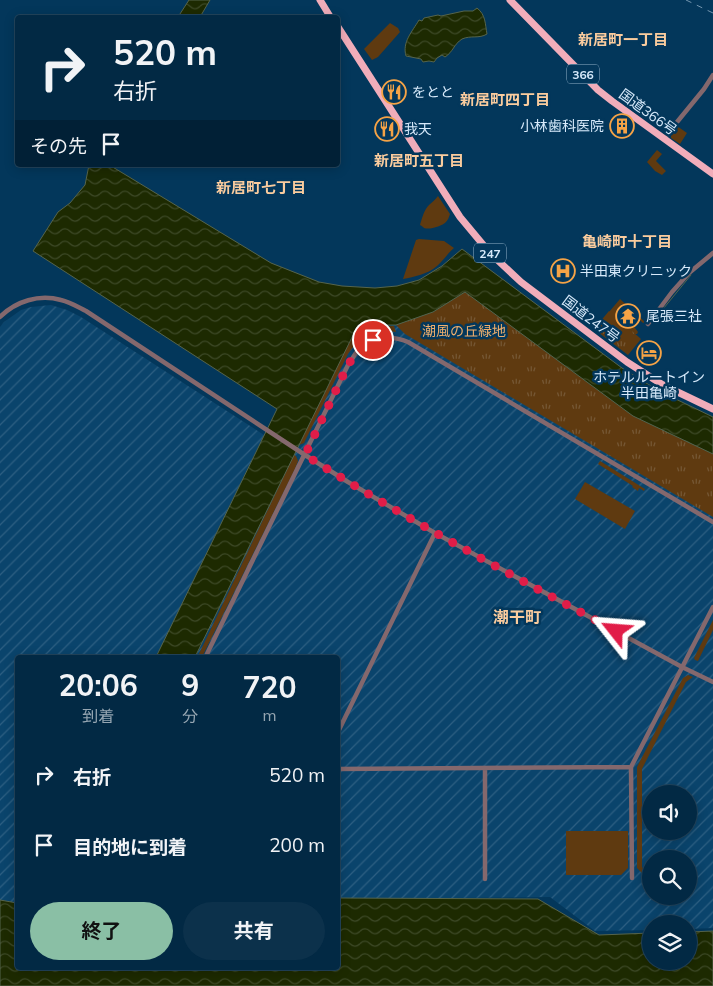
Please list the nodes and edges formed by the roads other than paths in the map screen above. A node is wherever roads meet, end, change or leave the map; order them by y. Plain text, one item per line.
1 (320, 0) edge
2 (510, 0) edge
3 (330, 15) edge
4 (340, 30) edge
5 (713, 75) edge
6 (664, 138) junction
7 (713, 174) edge
8 (713, 253) edge
9 (0, 317) edge
10 (648, 324) dead end
11 (713, 409) edge
12 (305, 455) junction
13 (713, 522) edge
14 (435, 533) junction
15 (713, 608) edge
16 (206, 655) edge
17 (682, 667) junction
18 (713, 682) edge
19 (340, 728) edge
20 (630, 767) junction
21 (485, 768) junction
22 (340, 769) edge
23 (632, 878) dead end
24 (485, 879) dead end

1 - 3 highway
2 - 6 highway, 国道366号 / 366
4 - 11 highway, 国道247号 / 247
5 - 6 street
6 - 7 highway, 国道366号 / 366
8 - 10 street
9 - 12 street
12 - 13 street
12 - 14 street
12 - 16 street
14 - 17 street
14 - 19 street
15 - 17 street
17 - 18 street
17 - 20 street
20 - 21 street
20 - 23 street
21 - 22 street
21 - 24 street

